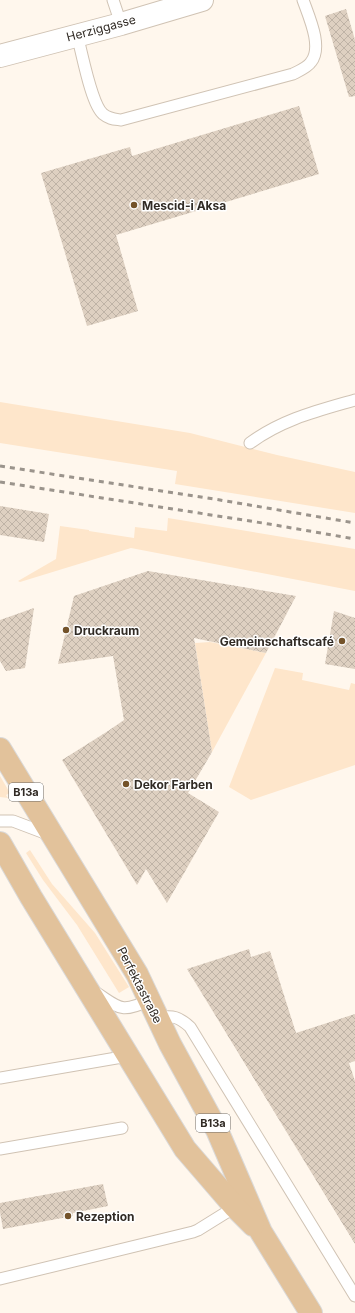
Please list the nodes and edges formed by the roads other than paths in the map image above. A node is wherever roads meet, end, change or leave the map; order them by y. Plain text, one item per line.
1 (113, 0) edge
2 (202, 0) edge
3 (303, 0) edge
4 (160, 6) edge
5 (121, 24) junction
6 (77, 34) junction
7 (0, 56) edge
8 (355, 400) edge
9 (250, 443) dead end
10 (0, 749) edge
11 (0, 820) edge
12 (52, 836) junction
13 (0, 844) edge
14 (84, 985) junction
15 (154, 1009) junction
16 (128, 1056) junction
17 (0, 1078) edge
18 (122, 1128) dead end
19 (0, 1149) edge
20 (235, 1207) junction
21 (262, 1232) junction
22 (0, 1279) edge
23 (355, 1296) edge
24 (311, 1313) edge

1 - 5 lane
2 - 4 street, Herziggasse
3 - 6 lane
4 - 5 street, Herziggasse
5 - 6 street, Herziggasse
6 - 7 street, Herziggasse
8 - 9 lane
10 - 12 main road, Perfektastraße / B13a
11 - 12 lane
12 - 15 main road, Perfektastraße / B13a
13 - 14 main road, Perfektastraße / B13a
14 - 15 lane
14 - 16 main road, Perfektastraße / B13a
15 - 21 main road, Perfektastraße / B13a
15 - 23 lane
16 - 17 lane
16 - 20 main road, Perfektastraße / B13a
18 - 19 lane
20 - 21 main road, Perfektastraße / B13a
20 - 22 lane
21 - 24 main road, Perfektastraße / B13a

